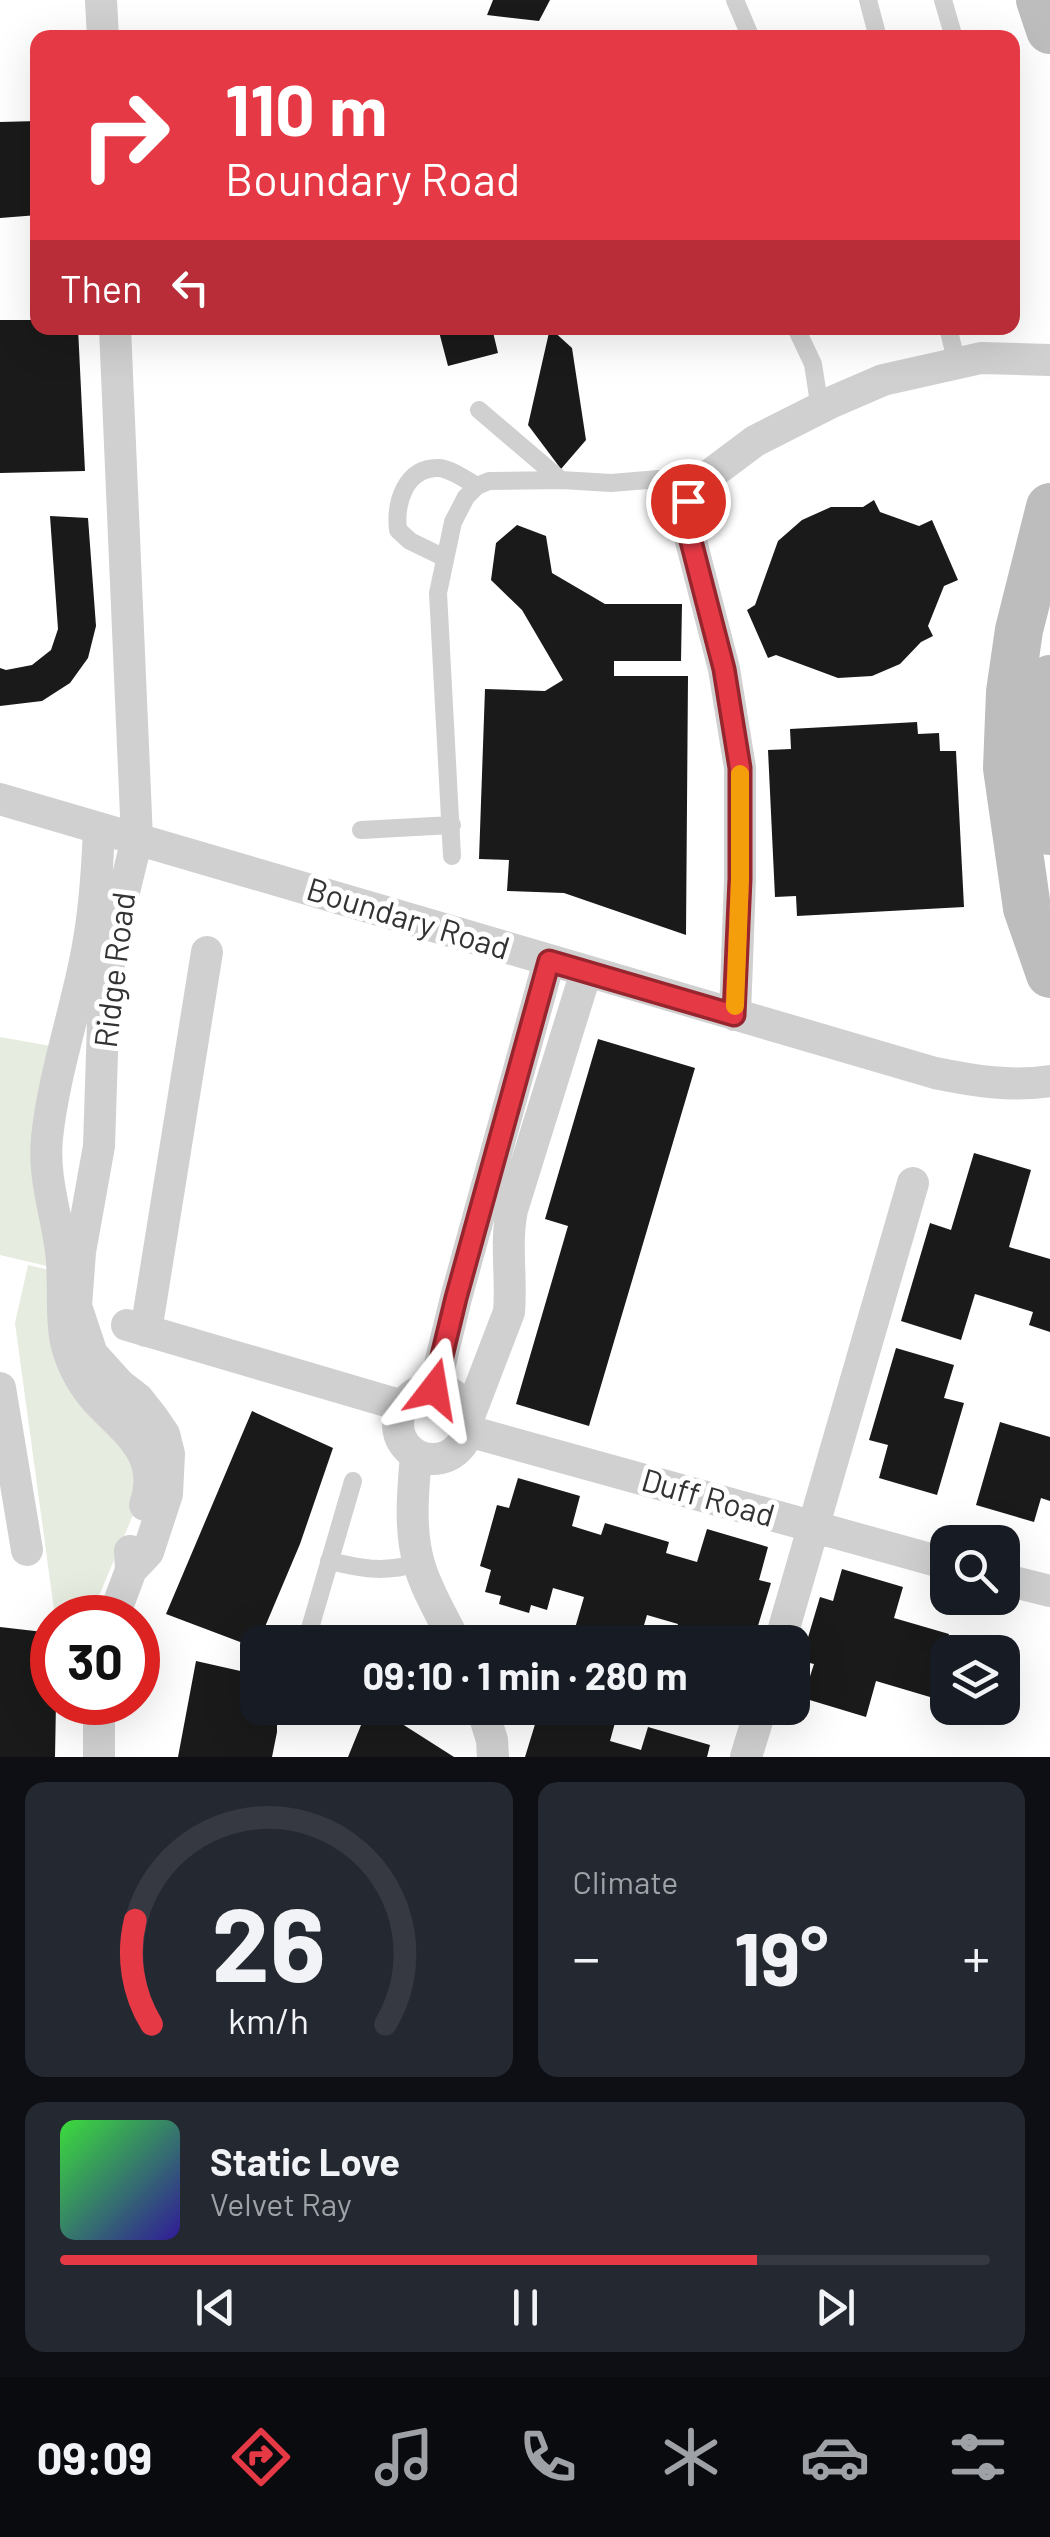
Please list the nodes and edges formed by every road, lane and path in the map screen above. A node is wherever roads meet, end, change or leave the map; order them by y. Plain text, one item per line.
1 (101, 0) edge
2 (735, 0) edge
3 (868, 0) edge
4 (943, 0) edge
5 (1040, 0) edge
6 (103, 30) edge
7 (748, 30) edge
8 (876, 30) edge
9 (952, 30) edge
10 (1050, 30) edge
11 (115, 335) edge
12 (799, 335) edge
13 (950, 335) edge
14 (1050, 360) edge
15 (957, 363) junction
16 (820, 409) junction
17 (480, 410) dead end
18 (561, 480) junction
19 (699, 483) junction
20 (477, 486) junction
21 (1050, 507) edge
22 (445, 558) junction
23 (1050, 678) edge
24 (0, 799) edge
25 (452, 825) junction
26 (98, 829) junction
27 (361, 830) dead end
28 (1050, 831) edge
29 (137, 839) junction
30 (452, 856) dead end
31 (207, 952) dead end
32 (549, 961) junction
33 (586, 972) junction
34 (1050, 974) edge
35 (734, 1015) junction
36 (1050, 1081) edge
37 (913, 1183) dead end
38 (0, 1388) edge
39 (434, 1389) junction
40 (404, 1406) junction
41 (468, 1425) junction
42 (416, 1454) junction
43 (353, 1481) dead end
44 (814, 1528) junction
45 (27, 1550) dead end
46 (930, 1559) edge
47 (329, 1561) junction
48 (419, 1563) junction
49 (130, 1570) junction
50 (1020, 1584) edge
51 (1050, 1591) edge
52 (121, 1595) edge
53 (311, 1625) edge
54 (446, 1625) edge
55 (785, 1625) edge
56 (100, 1725) edge
57 (487, 1725) edge
58 (756, 1725) edge
59 (99, 1757) edge
60 (492, 1757) edge
61 (746, 1757) edge

1 - 6 street
2 - 7 lane
3 - 8 lane
4 - 9 lane
5 - 10 main road
11 - 29 street, Ridge Road
12 - 16 lane
13 - 15 lane
14 - 15 street
15 - 16 street
16 - 19 street
17 - 18 lane
18 - 19 lane
18 - 20 lane
19 - 35 street
20 - 22 lane
20 - 22 lane
21 - 34 main road
22 - 25 lane
23 - 28 main road
24 - 26 street, Boundary Road
25 - 27 lane
25 - 30 lane
26 - 29 street, Boundary Road
26 - 49 street
29 - 32 street, Boundary Road
29 - 49 street, Ridge Road
31 - 40 street
32 - 33 street, Boundary Road
32 - 39 street
33 - 35 street, Boundary Road
33 - 41 street
35 - 36 street, Boundary Road
37 - 44 street
38 - 45 street
39 - 40 street
39 - 41 street
40 - 42 street
41 - 42 street
41 - 44 street, Duff Road
42 - 48 street
43 - 47 lane
44 - 46 street, Duff Road
44 - 55 street
47 - 48 lane
47 - 53 lane
48 - 54 street
49 - 52 street
50 - 51 street
56 - 59 street
57 - 60 street
58 - 61 street

